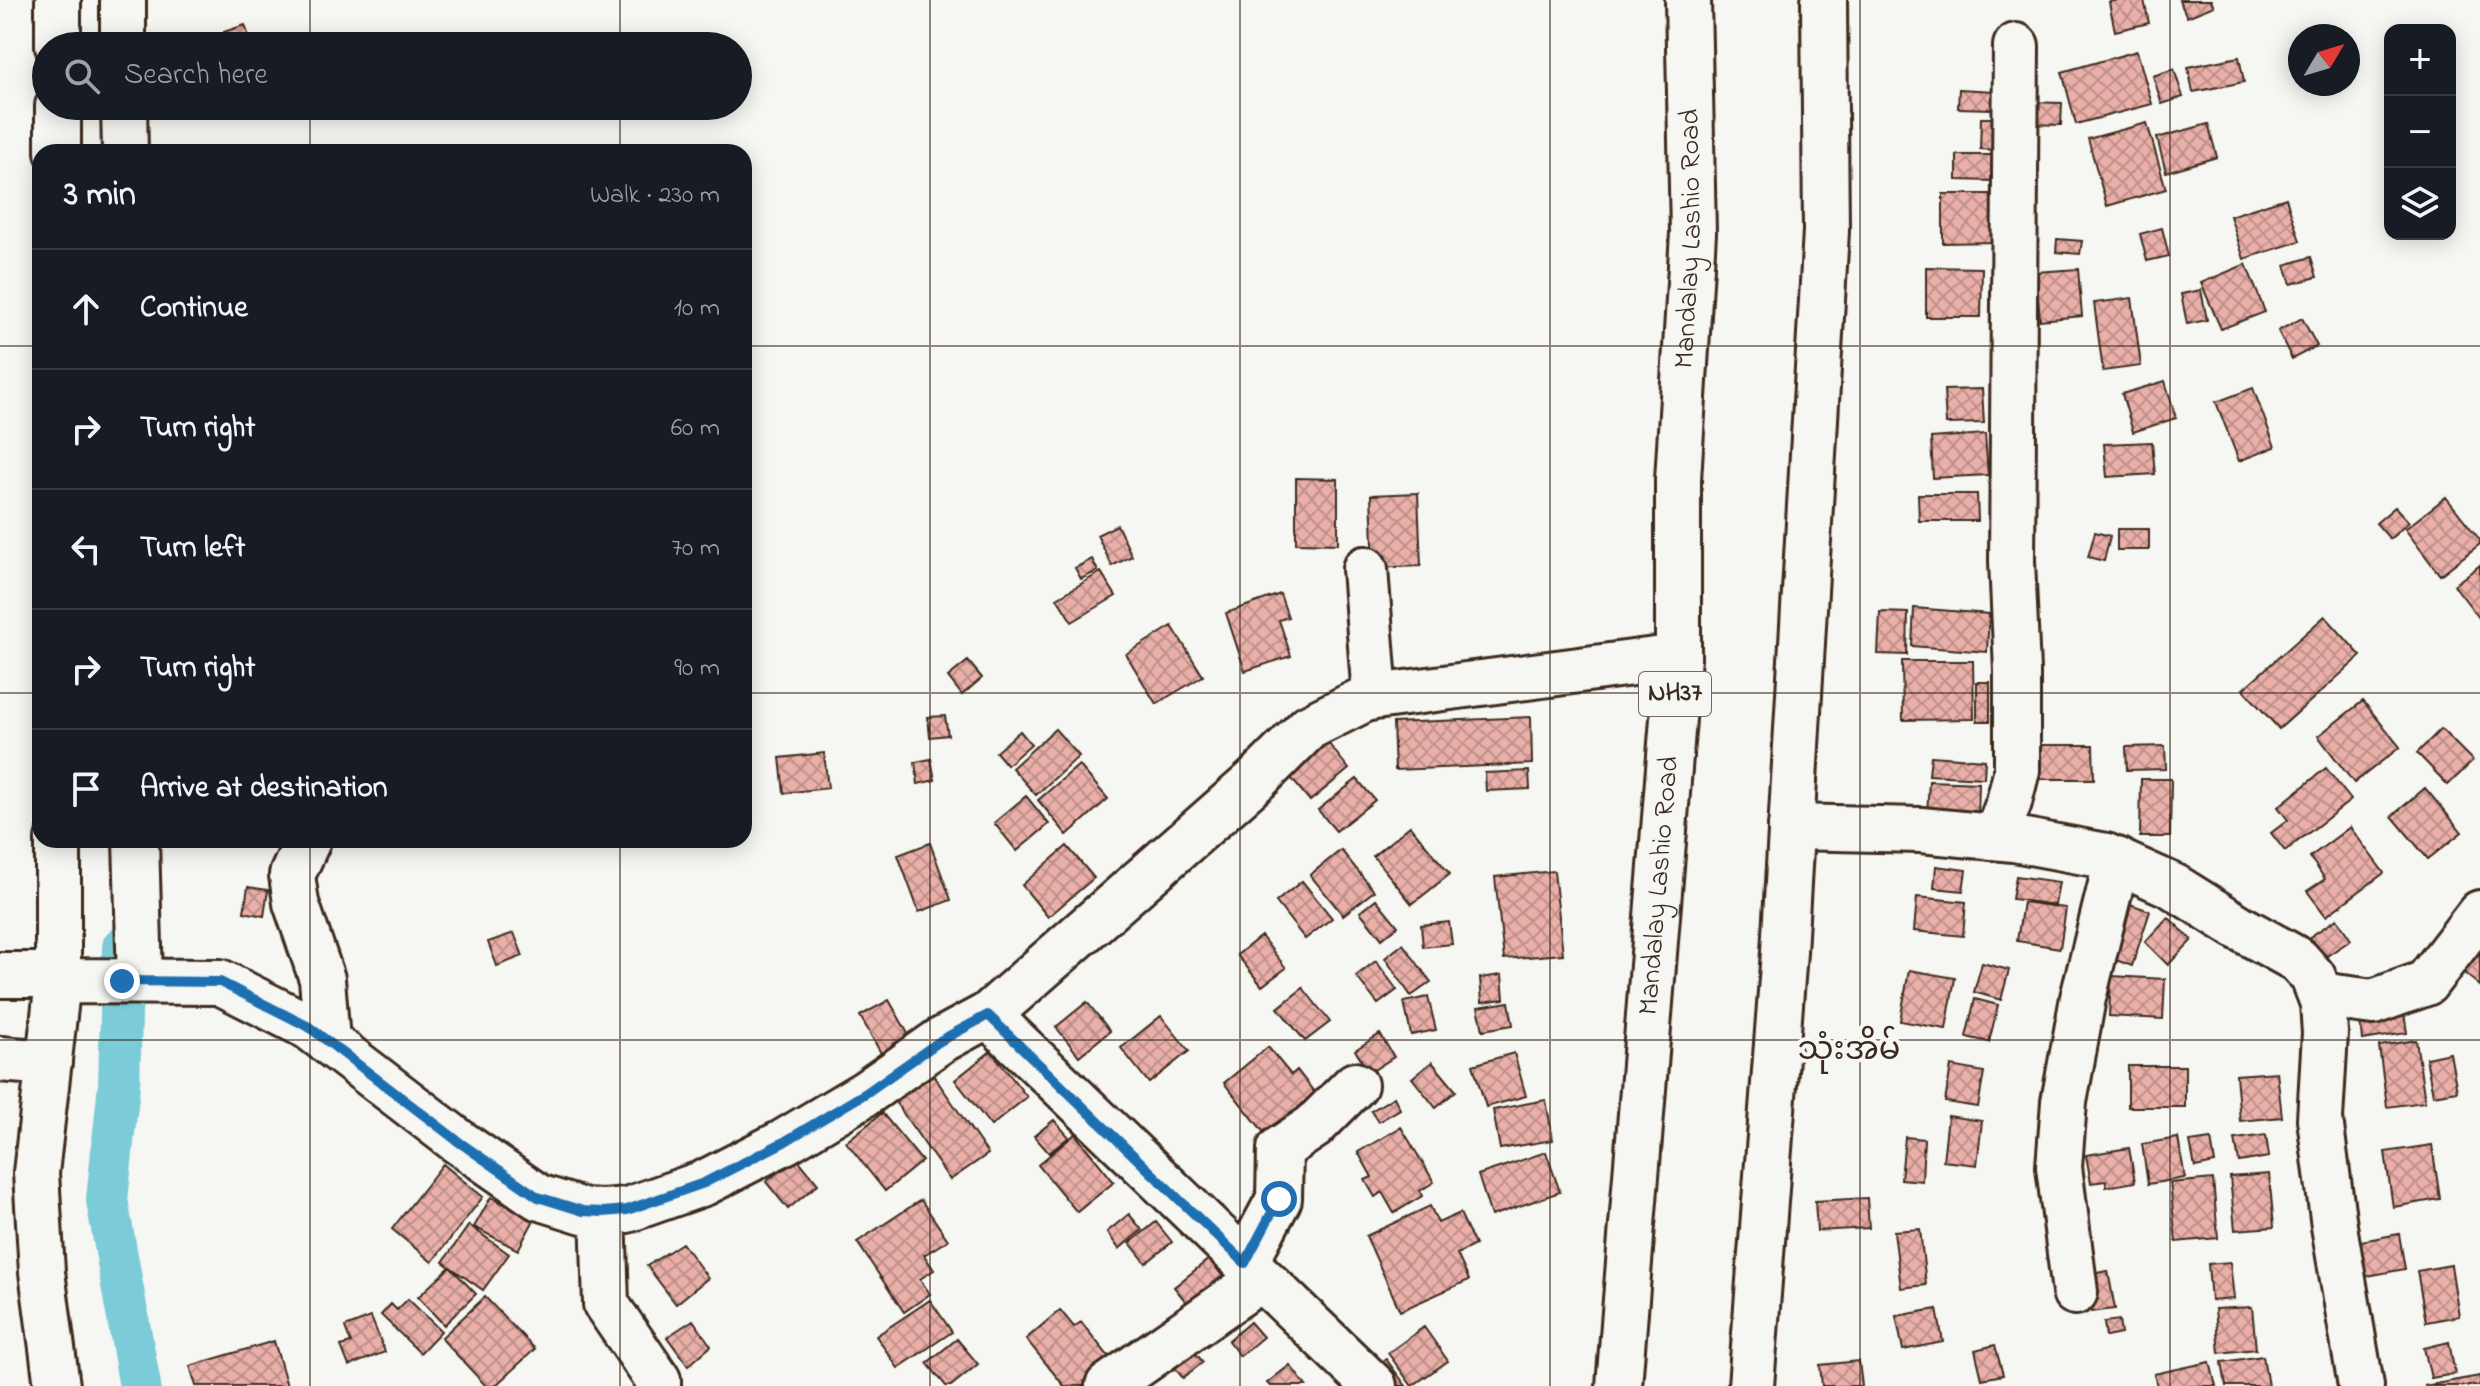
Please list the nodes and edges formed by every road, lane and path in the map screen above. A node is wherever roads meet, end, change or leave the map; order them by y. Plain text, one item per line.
1 (58, 0) edge
2 (123, 0) edge
3 (1688, 0) edge
4 (1824, 0) edge
5 (58, 32) edge
6 (123, 32) edge
7 (2016, 46) dead end
8 (58, 120) edge
9 (124, 120) edge
10 (58, 144) edge
11 (125, 144) edge
12 (1365, 569) dead end
13 (1678, 657) junction
14 (1375, 697) junction
15 (1791, 827) junction
16 (1996, 837) junction
17 (60, 848) edge
18 (134, 848) edge
19 (304, 848) edge
20 (2117, 860) junction
21 (2480, 913) edge
22 (0, 975) edge
23 (96, 981) junction
24 (2320, 995) junction
25 (988, 1015) junction
26 (327, 1041) junction
27 (0, 1059) edge
28 (49, 1063) junction
29 (1355, 1085) dead end
30 (603, 1212) junction
31 (1254, 1270) junction
32 (2075, 1292) dead end
33 (57, 1386) edge
34 (658, 1386) edge
35 (1108, 1386) edge
36 (1374, 1386) edge
37 (1619, 1386) edge
38 (1751, 1386) edge
39 (2361, 1386) edge

1 - 5 main road
2 - 6 main road
3 - 13 main road, Mandalay Lashio Road / NH37
4 - 15 main road
7 - 16 main road
8 - 10 main road
9 - 11 main road
12 - 14 main road
13 - 14 main road
13 - 37 main road, Mandalay Lashio Road / NH37
14 - 25 main road
15 - 16 main road
15 - 38 main road
16 - 20 main road
17 - 23 main road
18 - 23 main road
19 - 26 main road
20 - 24 main road
20 - 32 main road
21 - 24 main road
22 - 23 main road
23 - 26 main road
23 - 28 main road
24 - 39 main road
25 - 30 main road
25 - 31 main road
26 - 30 main road
27 - 28 main road
28 - 33 main road
29 - 31 main road
30 - 34 main road
31 - 35 main road
31 - 36 main road

